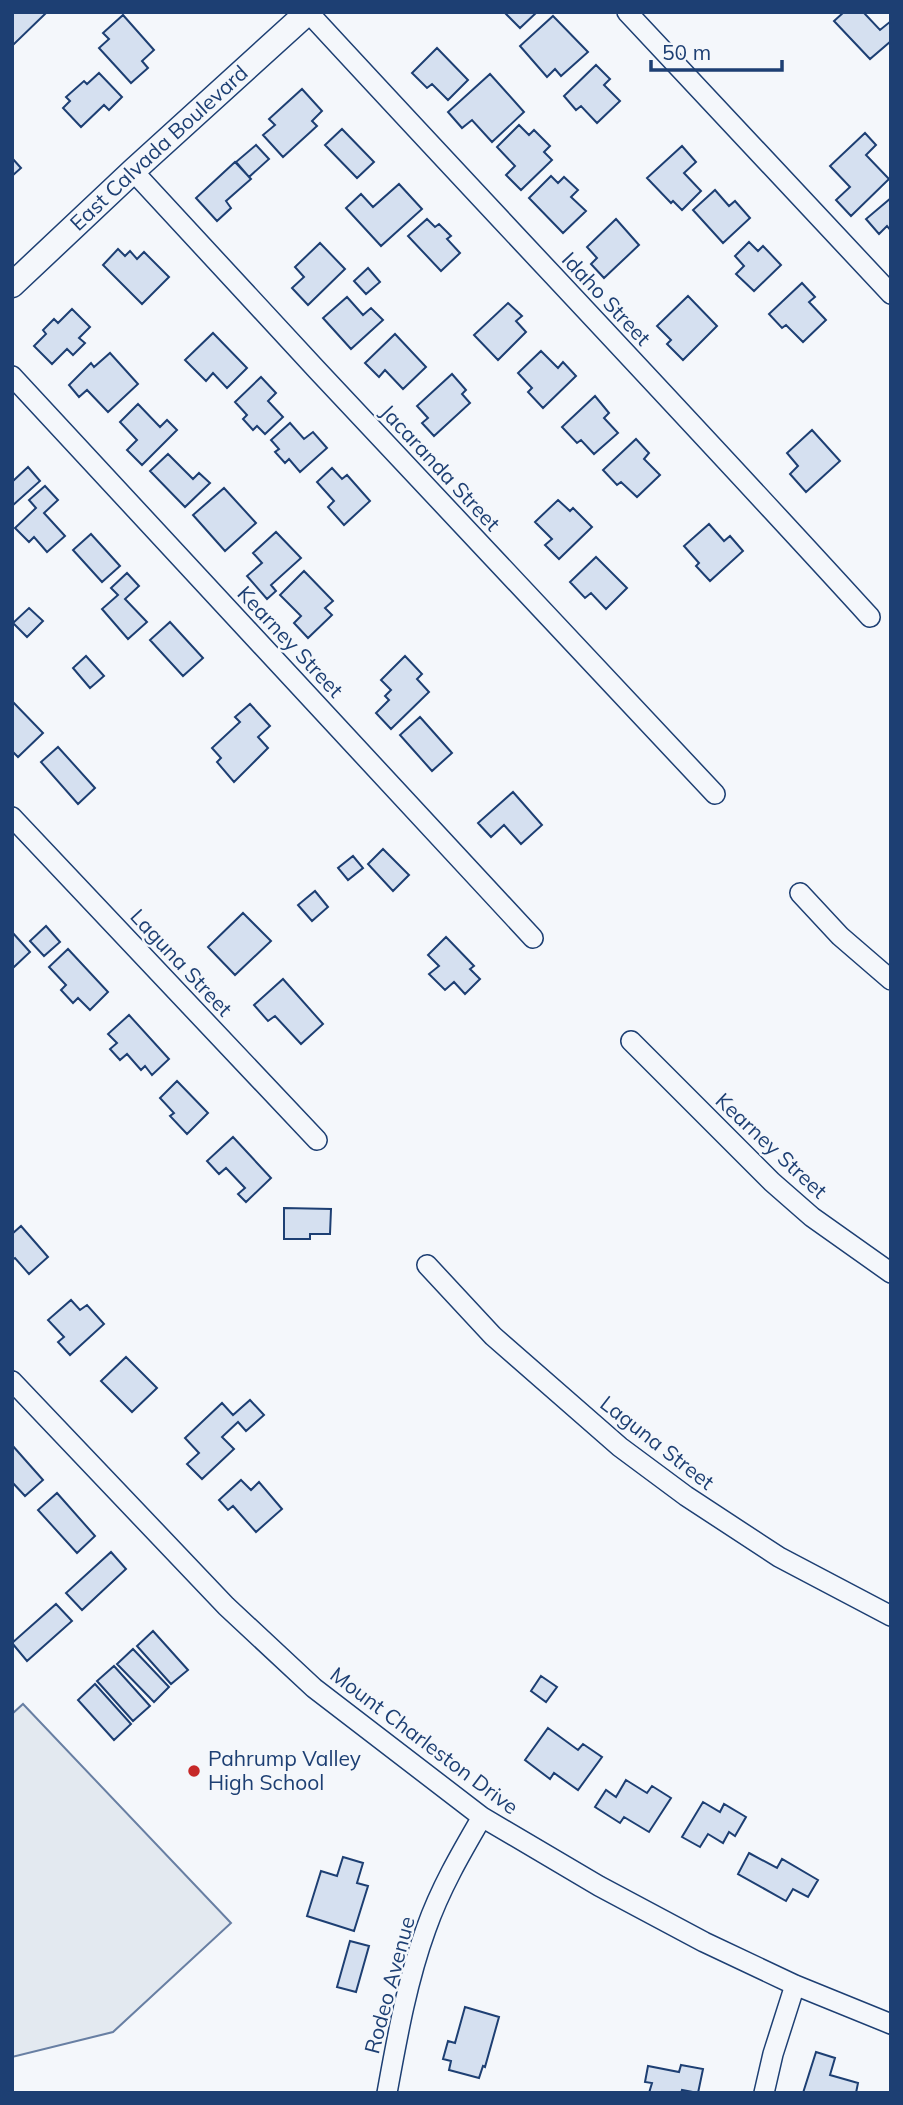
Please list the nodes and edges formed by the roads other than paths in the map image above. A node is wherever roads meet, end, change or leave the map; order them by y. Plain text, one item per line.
1 (308, 12) edge
2 (627, 12) edge
3 (133, 171) junction
4 (12, 285) edge
5 (891, 294) edge
6 (12, 376) edge
7 (870, 617) dead end
8 (715, 794) dead end
9 (12, 817) edge
10 (800, 893) dead end
11 (534, 938) dead end
12 (891, 980) edge
13 (631, 1041) dead end
14 (317, 1140) dead end
15 (427, 1265) dead end
16 (891, 1273) edge
17 (12, 1381) edge
18 (891, 1616) edge
19 (482, 1817) junction
20 (795, 1985) junction
21 (891, 2024) edge
22 (387, 2093) edge
23 (764, 2093) edge

1 - 3 main road, East Calvada Boulevard
1 - 7 street, Idaho Street
2 - 5 street
3 - 4 main road, East Calvada Boulevard
3 - 8 street, Jacaranda Street
6 - 11 street, Kearney Street
9 - 14 street, Laguna Street
10 - 12 street
13 - 16 street, Kearney Street
15 - 18 street, Laguna Street
17 - 19 street, Mount Charleston Drive
19 - 20 street, Mount Charleston Drive
19 - 22 street, Rodeo Avenue
20 - 21 street, Mount Charleston Drive
20 - 23 street

